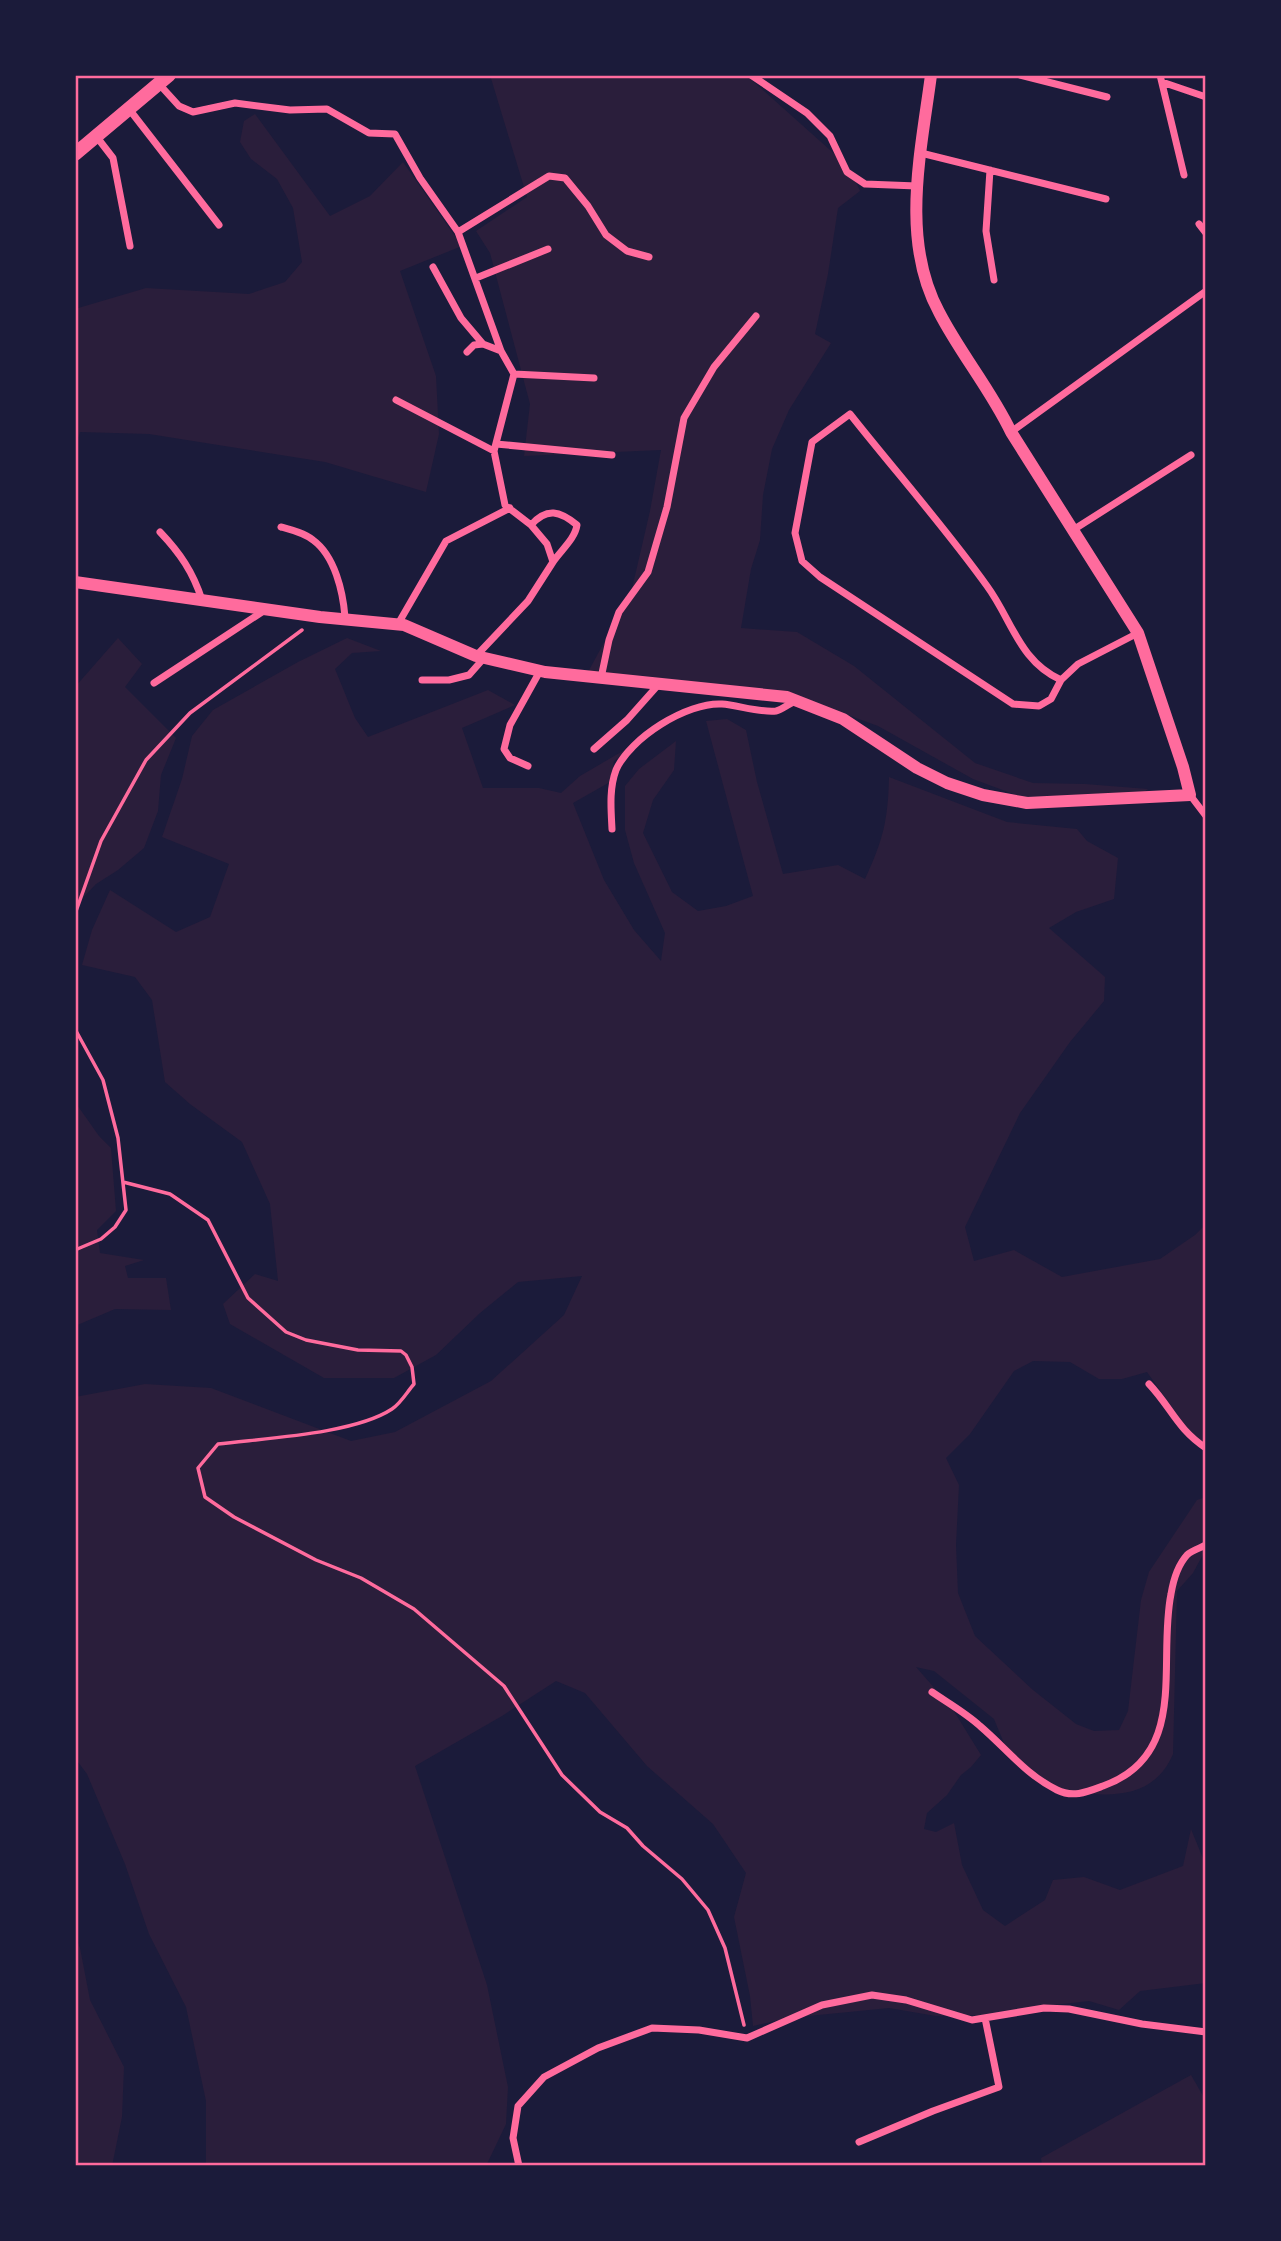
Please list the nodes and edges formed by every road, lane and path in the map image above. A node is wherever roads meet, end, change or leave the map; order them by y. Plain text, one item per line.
1 (751, 75) edge
2 (931, 75) edge
3 (1020, 75) edge
4 (1161, 79) edge
5 (164, 80) edge
6 (1107, 97) dead end
7 (1206, 97) edge
8 (129, 109) junction
9 (96, 136) junction
10 (921, 153) junction
11 (75, 154) edge
12 (990, 170) junction
13 (1184, 175) dead end
14 (917, 186) junction
15 (1106, 199) dead end
16 (1199, 224) dead end
17 (219, 225) dead end
18 (458, 233) junction
19 (1206, 233) edge
20 (130, 246) dead end
21 (548, 249) dead end
22 (649, 257) dead end
23 (433, 267) dead end
24 (476, 278) junction
25 (994, 280) dead end
26 (1206, 290) edge
27 (757, 316) dead end
28 (483, 344) junction
29 (501, 351) junction
30 (467, 352) dead end
31 (514, 374) junction
32 (594, 377) dead end
33 (396, 400) dead end
34 (1011, 432) junction
35 (495, 448) junction
36 (612, 455) dead end
37 (1191, 455) dead end
38 (510, 508) junction
39 (531, 525) junction
40 (281, 527) dead end
41 (1073, 530) junction
42 (160, 533) dead end
43 (553, 562) junction
44 (75, 582) edge
45 (202, 601) junction
46 (265, 609) junction
47 (320, 617) junction
48 (345, 617) junction
49 (398, 624) junction
50 (1138, 633) junction
51 (480, 657) junction
52 (540, 671) junction
53 (601, 678) junction
54 (422, 680) dead end
55 (1061, 680) junction
56 (154, 683) dead end
57 (660, 684) junction
58 (795, 701) junction
59 (594, 749) dead end
60 (528, 766) dead end
61 (1190, 795) junction
62 (1206, 816) edge
63 (612, 829) dead end
64 (75, 914) edge
65 (75, 1029) edge
66 (123, 1182) junction
67 (75, 1250) edge
68 (1149, 1384) dead end
69 (1206, 1448) edge
70 (1206, 1545) edge
71 (932, 1692) dead end
72 (985, 2018) junction
73 (1206, 2032) edge
74 (747, 2038) junction
75 (859, 2142) dead end
76 (519, 2166) edge

1 - 14 street
2 - 10 street
3 - 6 street
4 - 7 street
4 - 13 street
5 - 8 main road
5 - 18 street
8 - 9 main road
8 - 17 street
9 - 11 main road
9 - 20 street
10 - 12 street
10 - 14 street
12 - 15 street
12 - 25 street
14 - 34 street
16 - 19 street
18 - 22 street
18 - 24 street
21 - 24 street
23 - 28 street
24 - 29 street
26 - 34 street
27 - 53 street
28 - 29 street
28 - 30 street
29 - 31 street
31 - 32 street
31 - 35 street
33 - 35 street
34 - 41 street
35 - 36 street
35 - 38 street
37 - 41 street
38 - 39 street
38 - 49 street
39 - 43 street
39 - 43 street
40 - 48 street
41 - 50 street
42 - 45 street
43 - 51 street
44 - 45 street
45 - 46 street
46 - 47 street
46 - 56 street
47 - 48 street
47 - 64 path
48 - 49 street
49 - 51 street
50 - 55 street
50 - 61 street
51 - 52 street
51 - 54 street
52 - 53 street
52 - 60 street
53 - 57 street
55 - 55 street
57 - 58 street
57 - 59 street
58 - 61 street
58 - 63 street
61 - 62 street
65 - 66 path
66 - 67 path
66 - 74 path
68 - 69 street
70 - 71 street
72 - 73 street
72 - 74 street
72 - 75 street
74 - 76 street

